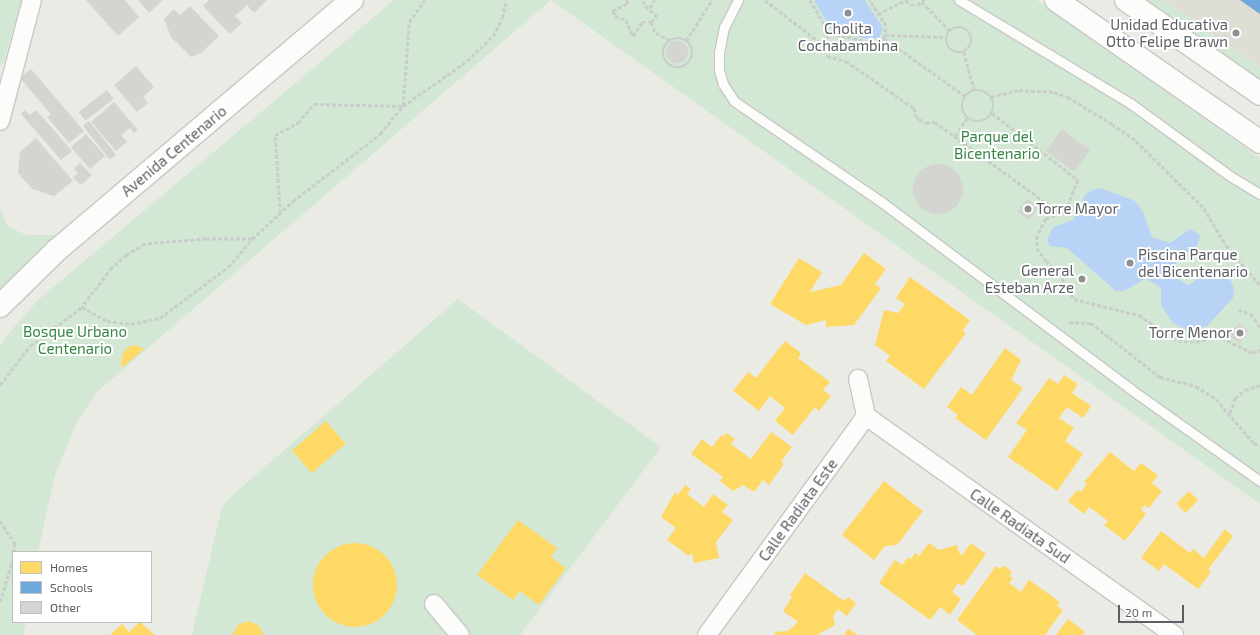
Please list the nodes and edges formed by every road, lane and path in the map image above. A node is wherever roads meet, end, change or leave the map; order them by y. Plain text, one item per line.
1 (32, 0) edge
2 (352, 0) edge
3 (425, 0) edge
4 (506, 0) edge
5 (628, 0) edge
6 (643, 0) edge
7 (654, 0) edge
8 (712, 0) edge
9 (738, 0) edge
10 (765, 0) edge
11 (810, 0) edge
12 (869, 0) edge
13 (959, 0) edge
14 (1056, 0) edge
15 (1126, 0) edge
16 (923, 1) edge
17 (650, 8) junction
18 (878, 14) junction
19 (651, 22) junction
20 (949, 30) junction
21 (830, 33) junction
22 (886, 35) junction
23 (946, 37) junction
24 (884, 38) junction
25 (670, 40) junction
26 (686, 41) junction
27 (822, 44) junction
28 (964, 52) junction
29 (974, 90) junction
30 (4, 92) edge
31 (1260, 94) edge
32 (965, 96) junction
33 (991, 97) junction
34 (404, 106) junction
35 (992, 113) junction
36 (967, 118) junction
37 (0, 121) edge
38 (955, 136) junction
39 (1260, 142) edge
40 (1260, 194) edge
41 (280, 213) junction
42 (1061, 214) junction
43 (252, 239) junction
44 (1260, 285) edge
45 (0, 306) edge
46 (82, 307) junction
47 (1238, 310) dead end
48 (1065, 322) dead end
49 (1260, 327) edge
50 (1260, 350) edge
51 (858, 379) dead end
52 (0, 385) edge
53 (1260, 385) edge
54 (1230, 414) junction
55 (866, 416) junction
56 (1260, 446) edge
57 (1260, 480) edge
58 (0, 521) edge
59 (14, 551) edge
60 (12, 561) edge
61 (0, 602) edge
62 (434, 604) dead end
63 (460, 635) edge
64 (707, 635) edge
65 (1174, 635) edge

1 - 30 street
2 - 45 main road, Avenida Centenario
3 - 34 path
4 - 34 path
5 - 19 path
6 - 17 path
7 - 17 path
8 - 26 path
9 - 57 lane
10 - 27 path
11 - 21 path
12 - 18 path
13 - 40 lane
14 - 39 main road
15 - 31 main road
16 - 18 path
16 - 20 path
17 - 19 path
18 - 22 path
19 - 25 path
20 - 23 path
20 - 28 path
21 - 24 path
21 - 27 path
22 - 23 path
22 - 24 path
23 - 28 path
24 - 32 path
25 - 26 path
25 - 26 path
27 - 38 path
28 - 29 path
29 - 32 path
29 - 33 path
30 - 37 street
32 - 36 path
33 - 35 path
33 - 44 path
34 - 41 path
34 - 41 path
35 - 36 path
35 - 42 path
36 - 38 path
38 - 42 path
41 - 43 path
42 - 50 path
43 - 46 path
43 - 46 path
46 - 52 path
47 - 49 path
48 - 54 path
51 - 55 street
53 - 54 path
54 - 56 path
55 - 64 street, Calle Radiata Este
55 - 65 street, Calle Radiata Sud
58 - 59 path
60 - 61 path
62 - 63 street

